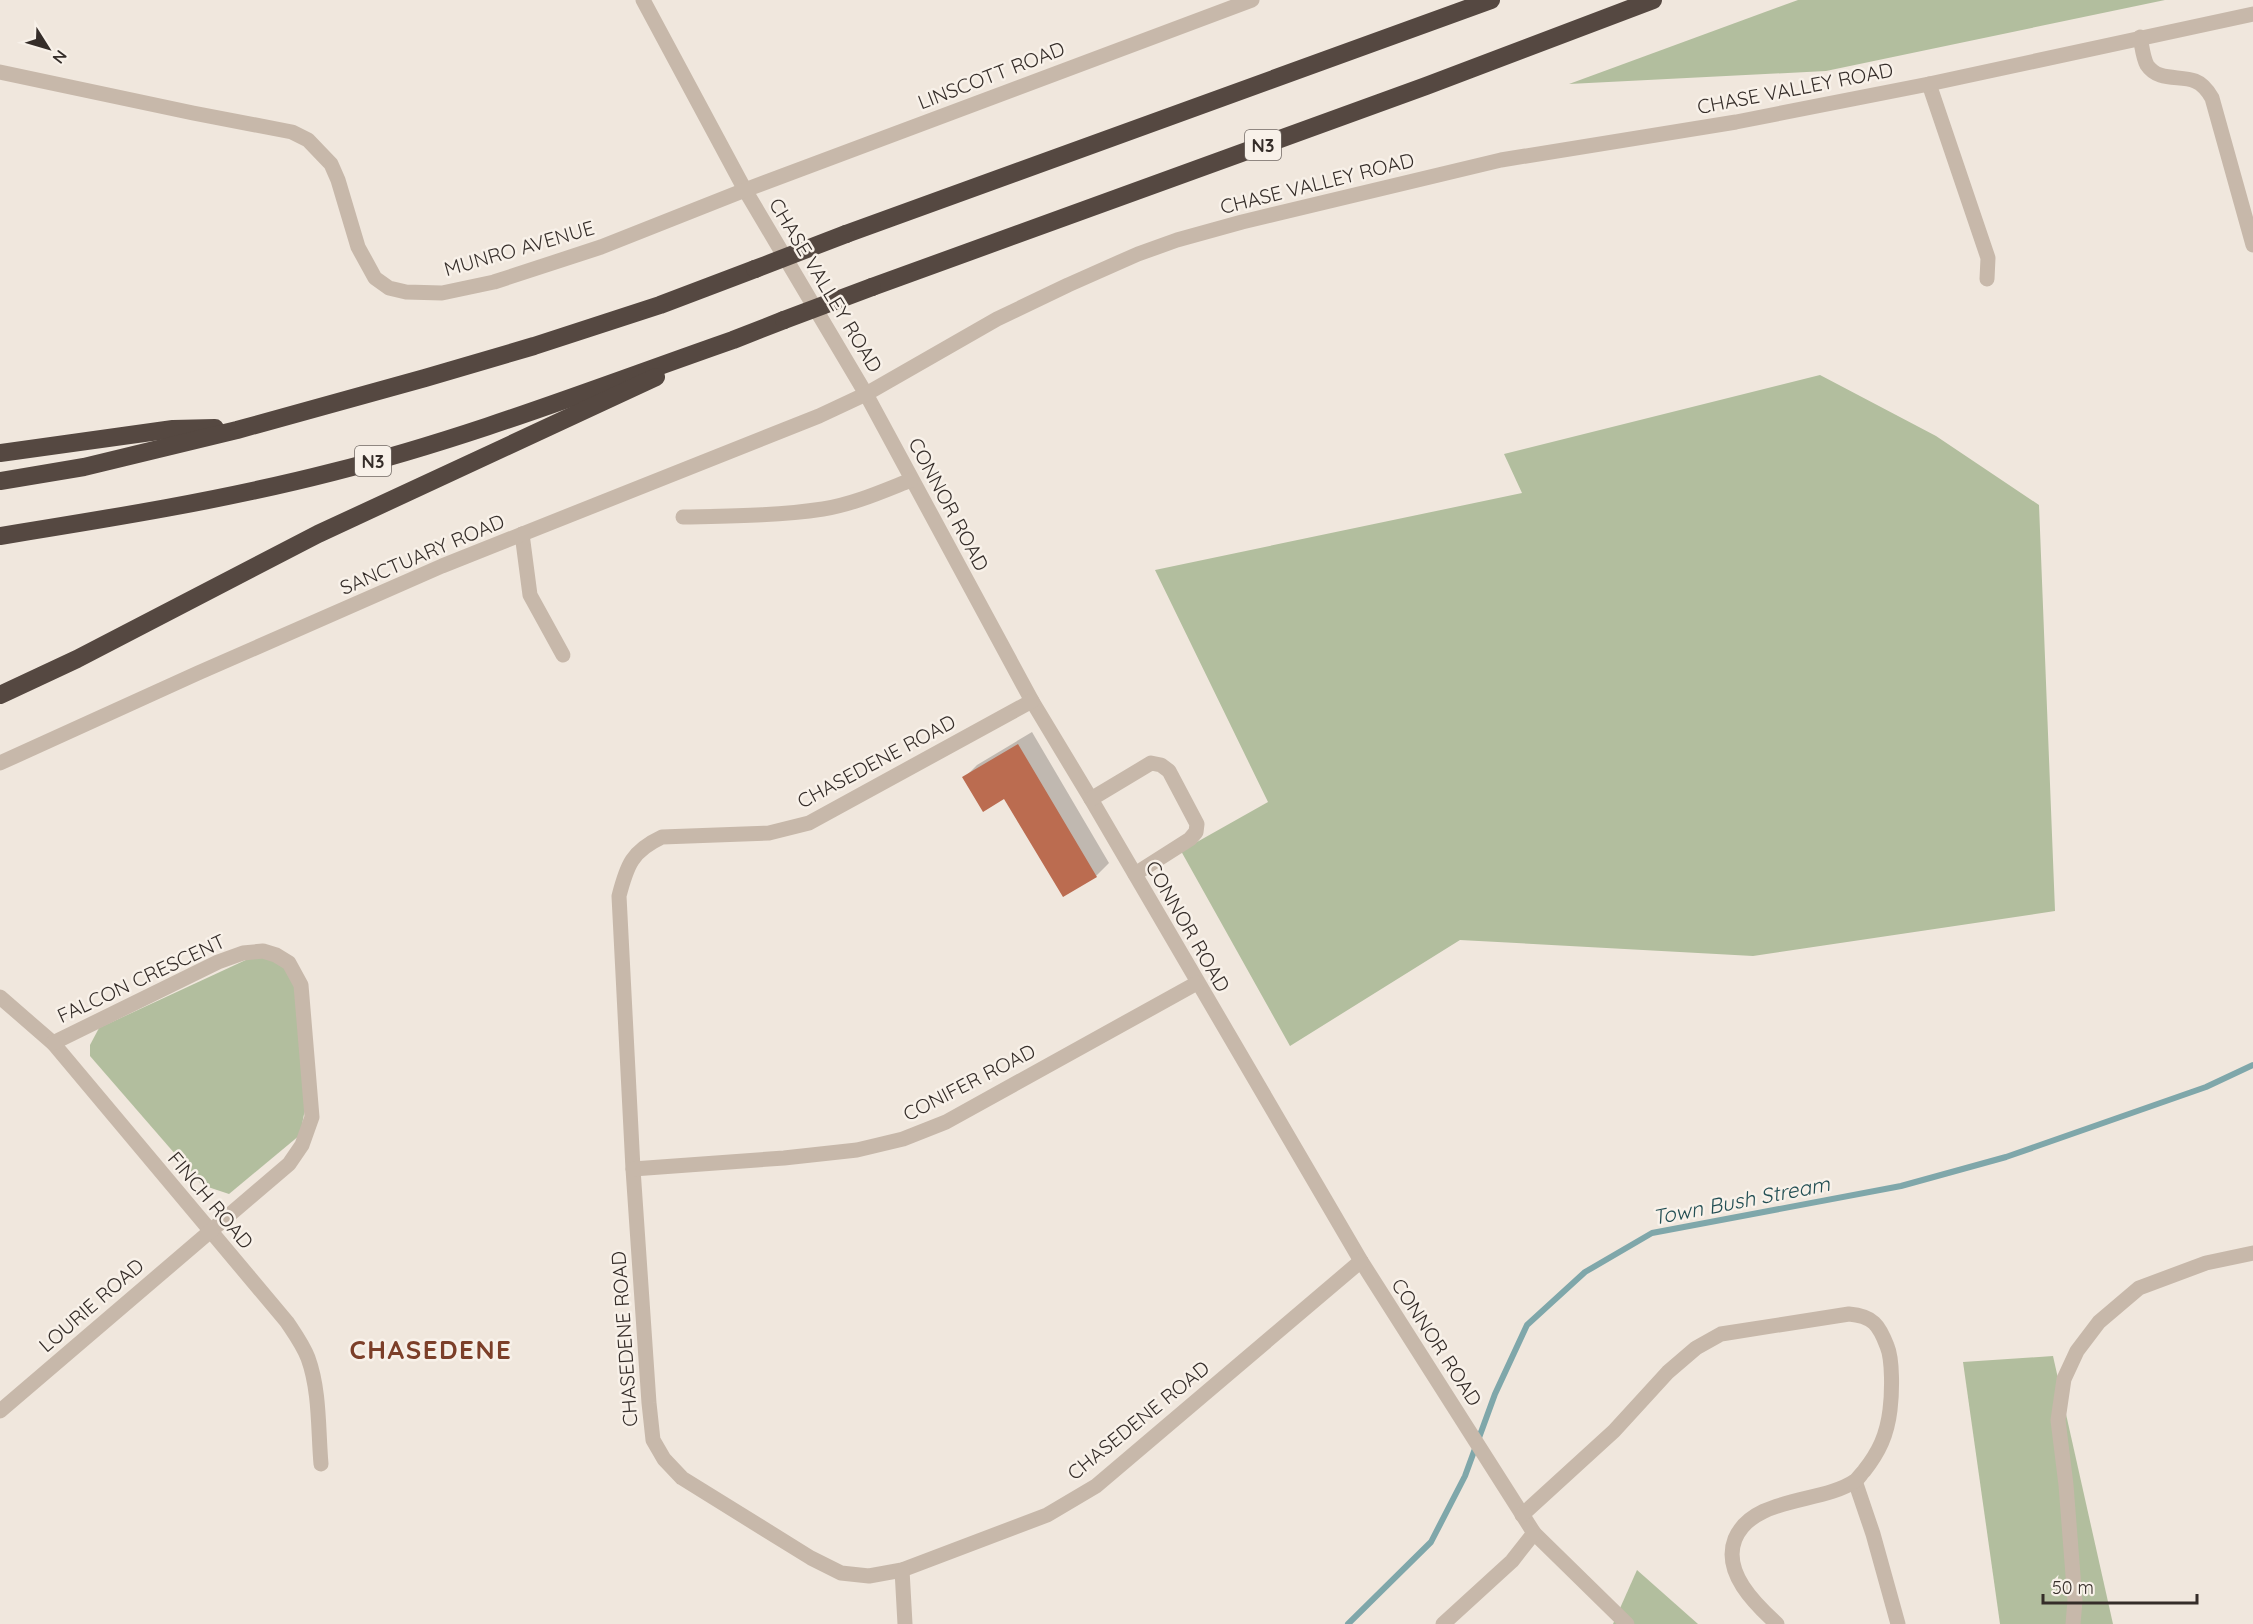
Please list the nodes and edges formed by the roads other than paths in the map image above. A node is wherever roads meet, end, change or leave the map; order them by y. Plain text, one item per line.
1 (644, 0) edge
2 (1252, 0) edge
3 (1491, 0) edge
4 (1653, 0) edge
5 (2253, 14) edge
6 (2140, 38) junction
7 (0, 72) edge
8 (1929, 84) junction
9 (745, 190) junction
10 (2253, 245) edge
11 (1987, 279) dead end
12 (733, 340) junction
13 (866, 394) junction
14 (237, 430) junction
15 (0, 453) edge
16 (911, 480) junction
17 (0, 481) edge
18 (683, 517) dead end
19 (522, 534) junction
20 (0, 536) edge
21 (563, 655) dead end
22 (0, 695) edge
23 (1032, 701) junction
24 (0, 763) edge
25 (1091, 799) junction
26 (1135, 874) junction
27 (1197, 983) junction
28 (0, 997) edge
29 (53, 1044) junction
30 (633, 1169) junction
31 (209, 1232) junction
32 (2253, 1253) edge
33 (1361, 1262) junction
34 (0, 1411) edge
35 (321, 1464) dead end
36 (1855, 1481) junction
37 (1522, 1515) junction
38 (1534, 1533) junction
39 (902, 1570) junction
40 (905, 1624) edge
41 (1443, 1624) edge
42 (1628, 1624) edge
43 (1777, 1624) edge
44 (1898, 1624) edge
45 (2073, 1624) edge

1 - 9 street, CHASE VALLEY ROAD
2 - 9 street, LINSCOTT ROAD
3 - 14 highway, bridge
4 - 12 highway, N3, bridge
5 - 6 street, CHASE VALLEY ROAD
6 - 8 street, CHASE VALLEY ROAD
6 - 10 street
7 - 9 street, MUNRO AVENUE
8 - 11 street
8 - 13 street, CHASE VALLEY ROAD
9 - 13 street, CHASE VALLEY ROAD
12 - 20 highway, N3
12 - 22 highway
13 - 16 street, CONNOR ROAD
13 - 19 street, SANCTUARY ROAD
14 - 15 highway
14 - 17 highway
16 - 18 street
16 - 23 street, CONNOR ROAD
19 - 21 street
19 - 24 street, SANCTUARY ROAD
23 - 25 street, CONNOR ROAD
23 - 30 street, CHASEDENE ROAD
25 - 26 street, CONNOR ROAD
25 - 26 street
26 - 27 street, CONNOR ROAD
27 - 30 street, CONIFER ROAD
27 - 33 street, CONNOR ROAD
28 - 29 street, FINCH ROAD
29 - 31 street, FINCH ROAD
29 - 31 street, FALCON CRESCENT
30 - 39 street, CHASEDENE ROAD
31 - 34 street, LOURIE ROAD
31 - 35 street, FINCH ROAD
32 - 45 street
33 - 37 street, CONNOR ROAD
33 - 39 street, CHASEDENE ROAD
36 - 37 street
36 - 43 street
36 - 44 street
37 - 38 street, CONNOR ROAD
38 - 41 street
38 - 42 street, CONNOR ROAD
39 - 40 street

